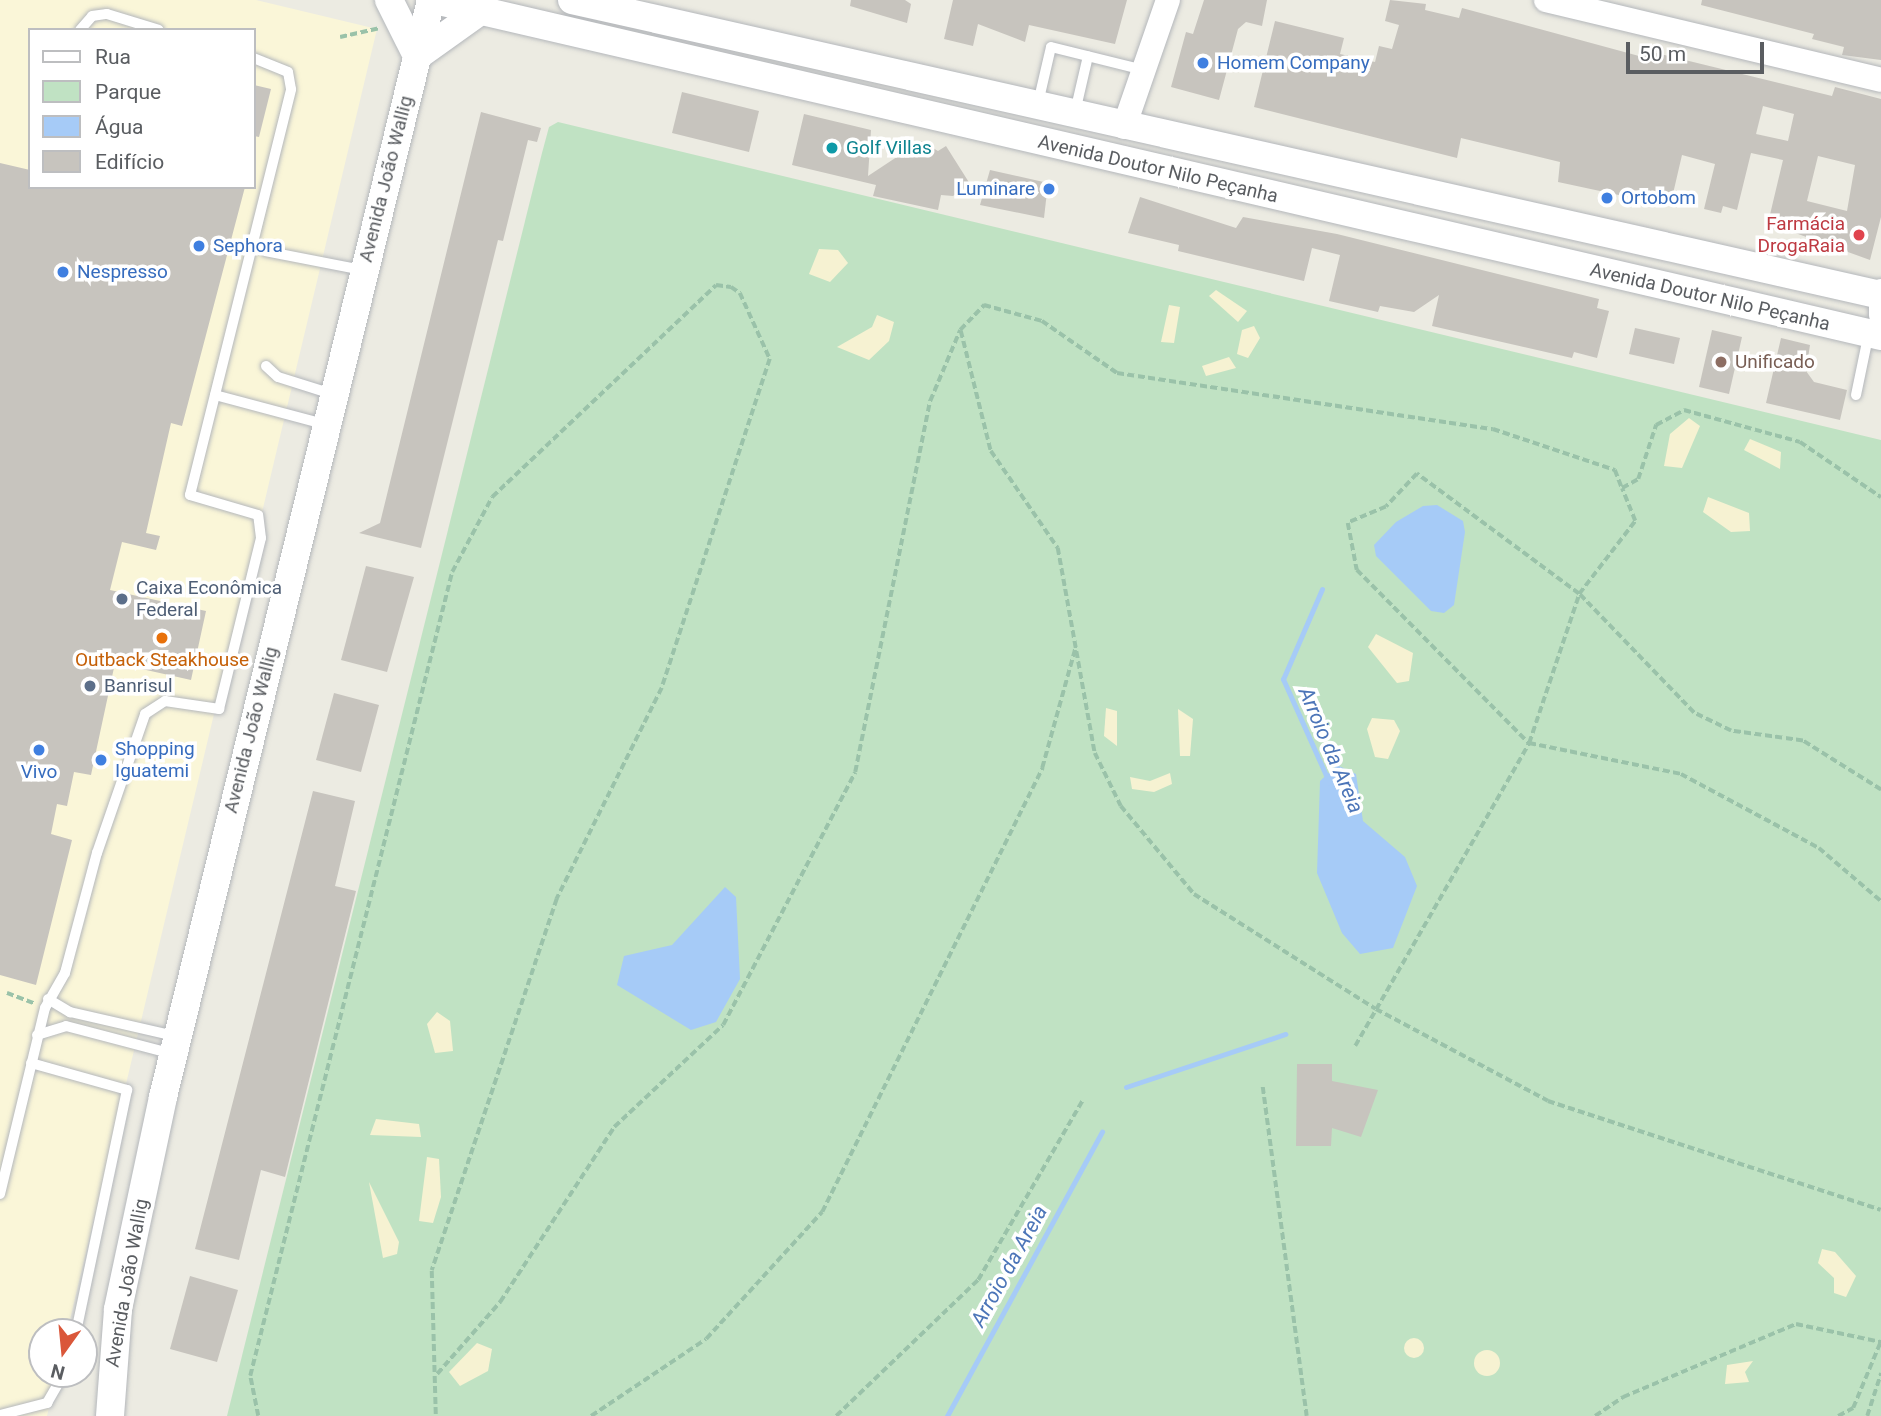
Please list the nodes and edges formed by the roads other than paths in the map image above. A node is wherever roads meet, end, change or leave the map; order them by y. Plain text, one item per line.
1 (433, 0) edge
2 (572, 0) edge
3 (1168, 0) edge
4 (1546, 0) edge
5 (480, 10) junction
6 (396, 11) edge
7 (82, 28) edge
8 (152, 28) edge
9 (417, 55) junction
10 (1088, 56) junction
11 (256, 59) edge
12 (1144, 70) junction
13 (1881, 80) edge
14 (1037, 107) junction
15 (1074, 116) junction
16 (1124, 128) junction
17 (1068, 148) junction
18 (265, 251) dead end
19 (363, 270) junction
20 (1881, 294) edge
21 (1877, 328) edge
22 (266, 366) dead end
23 (332, 394) junction
24 (1856, 395) dead end
25 (215, 396) junction
26 (325, 425) junction
27 (48, 999) junction
28 (37, 1035) junction
29 (175, 1045) junction
30 (31, 1063) junction
31 (0, 1194) edge
32 (79, 1318) edge
33 (110, 1382) junction
34 (56, 1388) edge
35 (0, 1415) edge
36 (100, 1416) edge
37 (110, 1416) edge

1 - 5 main road, Avenida Doutor Nilo Peçanha
1 - 9 main road, Avenida João Wallig
2 - 14 main road, Avenida Doutor Nilo Peçanha
3 - 12 street
4 - 13 street
5 - 9 main road
5 - 17 main road, Avenida Doutor Nilo Peçanha
6 - 9 main road
7 - 8 lane
9 - 19 main road, Avenida João Wallig
10 - 12 lane
10 - 14 lane
10 - 15 lane
11 - 25 lane
12 - 16 street
14 - 15 main road, Avenida Doutor Nilo Peçanha
15 - 16 main road, Avenida Doutor Nilo Peçanha
16 - 17 main road
16 - 20 main road, Avenida Doutor Nilo Peçanha
17 - 21 main road, Avenida Doutor Nilo Peçanha
18 - 19 lane
19 - 23 main road, Avenida João Wallig
20 - 21 street
21 - 24 lane
22 - 23 lane
23 - 26 main road, Avenida João Wallig
25 - 26 lane
25 - 27 lane
26 - 29 main road, Avenida João Wallig
27 - 28 lane
27 - 29 lane
28 - 29 lane
28 - 30 lane
29 - 33 main road, Avenida João Wallig
30 - 31 lane
30 - 32 lane
33 - 36 main road, Avenida João Wallig
33 - 37 main road, Avenida João Wallig
34 - 35 lane

